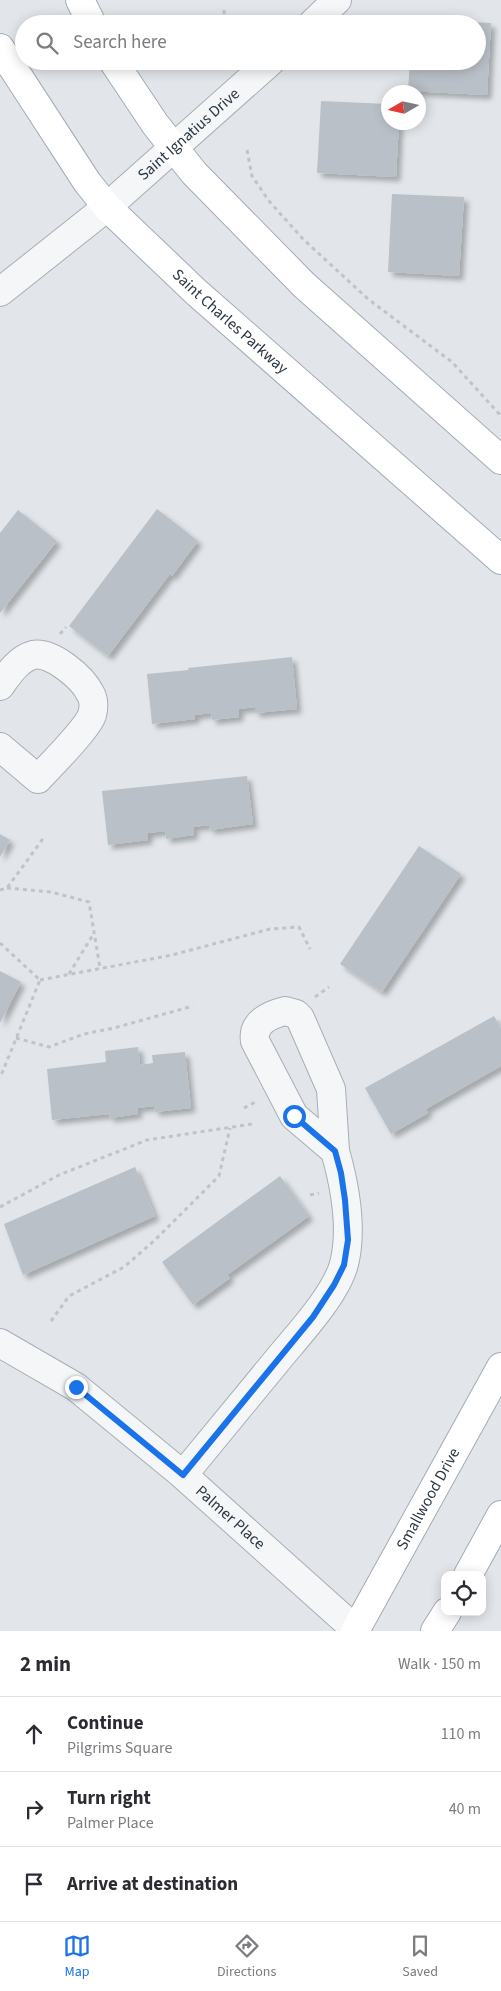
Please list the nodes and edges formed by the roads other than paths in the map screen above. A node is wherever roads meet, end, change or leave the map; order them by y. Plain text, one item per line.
1 (80, 0) edge
2 (337, 0) edge
3 (88, 15) edge
4 (321, 15) edge
5 (0, 48) edge
6 (119, 70) edge
7 (261, 70) edge
8 (174, 148) junction
9 (107, 207) junction
10 (0, 292) edge
11 (501, 460) edge
12 (501, 560) edge
13 (0, 686) edge
14 (0, 747) edge
15 (335, 1151) dead end
16 (0, 1343) edge
17 (501, 1366) edge
18 (183, 1475) junction
19 (501, 1515) edge
20 (470, 1571) edge
21 (444, 1616) edge
22 (356, 1631) edge
23 (435, 1631) edge

1 - 3 main road
2 - 4 street
5 - 9 main road, Saint Charles Parkway
6 - 8 main road
7 - 8 street, Saint Ignatius Drive
8 - 9 street, Saint Ignatius Drive
8 - 11 main road
9 - 10 street, Saint Ignatius Drive
9 - 12 main road, Saint Charles Parkway
13 - 14 street
15 - 18 street
16 - 18 street, Palmer Place
17 - 22 main road, Smallwood Drive
18 - 22 street, Palmer Place
19 - 20 main road
21 - 23 main road

